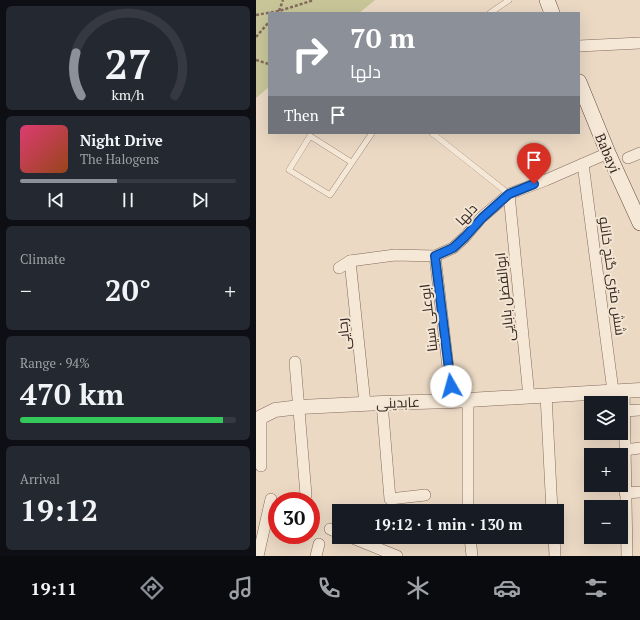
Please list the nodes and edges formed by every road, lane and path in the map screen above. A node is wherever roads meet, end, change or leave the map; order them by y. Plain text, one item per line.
1 (283, 0) edge
2 (314, 0) edge
3 (509, 0) edge
4 (546, 0) edge
5 (278, 12) edge
6 (491, 12) edge
7 (552, 12) edge
8 (268, 13) edge
9 (256, 15) edge
10 (268, 23) edge
11 (256, 37) edge
12 (640, 44) edge
13 (580, 46) edge
14 (256, 60) edge
15 (268, 64) edge
16 (580, 84) edge
17 (371, 134) edge
18 (433, 134) edge
19 (608, 153) junction
20 (640, 153) edge
21 (628, 158) dead end
22 (352, 162) junction
23 (583, 164) junction
24 (509, 194) junction
25 (640, 223) edge
26 (435, 256) junction
27 (350, 261) junction
28 (339, 268) dead end
29 (295, 362) dead end
30 (640, 390) edge
31 (619, 391) junction
32 (546, 395) junction
33 (620, 396) edge
34 (529, 397) junction
35 (468, 399) junction
36 (452, 401) junction
37 (382, 403) junction
38 (365, 404) junction
39 (300, 407) junction
40 (640, 410) edge
41 (628, 411) edge
42 (258, 419) edge
43 (640, 448) edge
44 (628, 450) edge
45 (261, 466) dead end
46 (306, 492) edge
47 (640, 492) edge
48 (625, 493) joint
49 (425, 495) dead end
50 (468, 504) edge
51 (552, 504) edge
52 (268, 512) edge
53 (319, 544) dead end
54 (367, 544) edge
55 (471, 544) edge
56 (554, 544) edge
57 (258, 556) edge
58 (316, 556) edge
59 (397, 556) edge
60 (472, 556) edge
61 (555, 556) edge
62 (627, 556) edge

1 - 5 path
2 - 5 path
3 - 6 lane
4 - 7 main road
8 - 9 path
10 - 11 path
12 - 13 street
14 - 15 path
16 - 19 main road, Babayi
17 - 22 lane
18 - 24 lane
19 - 23 street, دلها
19 - 25 main road, Babayi
20 - 21 street
22 - 22 lane
23 - 24 street, دلها
23 - 31 street, شش متری گنج خانلو
24 - 26 street, دلها
24 - 34 street, ابوالفضل بابایی
26 - 27 street, دلها
26 - 36 street, ابوعلی سینا
27 - 28 street, دلها
27 - 38 street, رجایی
29 - 39 street
30 - 31 street, عابدینی
31 - 32 street, عابدینی
31 - 33 street, شش متری گنج خانلو
32 - 34 street, عابدینی
32 - 51 street
34 - 35 street, عابدینی
35 - 36 street, عابدینی
35 - 50 street
36 - 37 street, عابدینی
37 - 38 street, عابدینی
37 - 49 street
38 - 39 street, عابدینی
39 - 42 street, عابدینی
39 - 46 street
40 - 41 street
42 - 45 street
43 - 44 street
47 - 48 street
48 - 62 street, شش متری گنج خانلو
52 - 57 street
53 - 58 street
54 - 59 street
55 - 60 street
56 - 61 street

